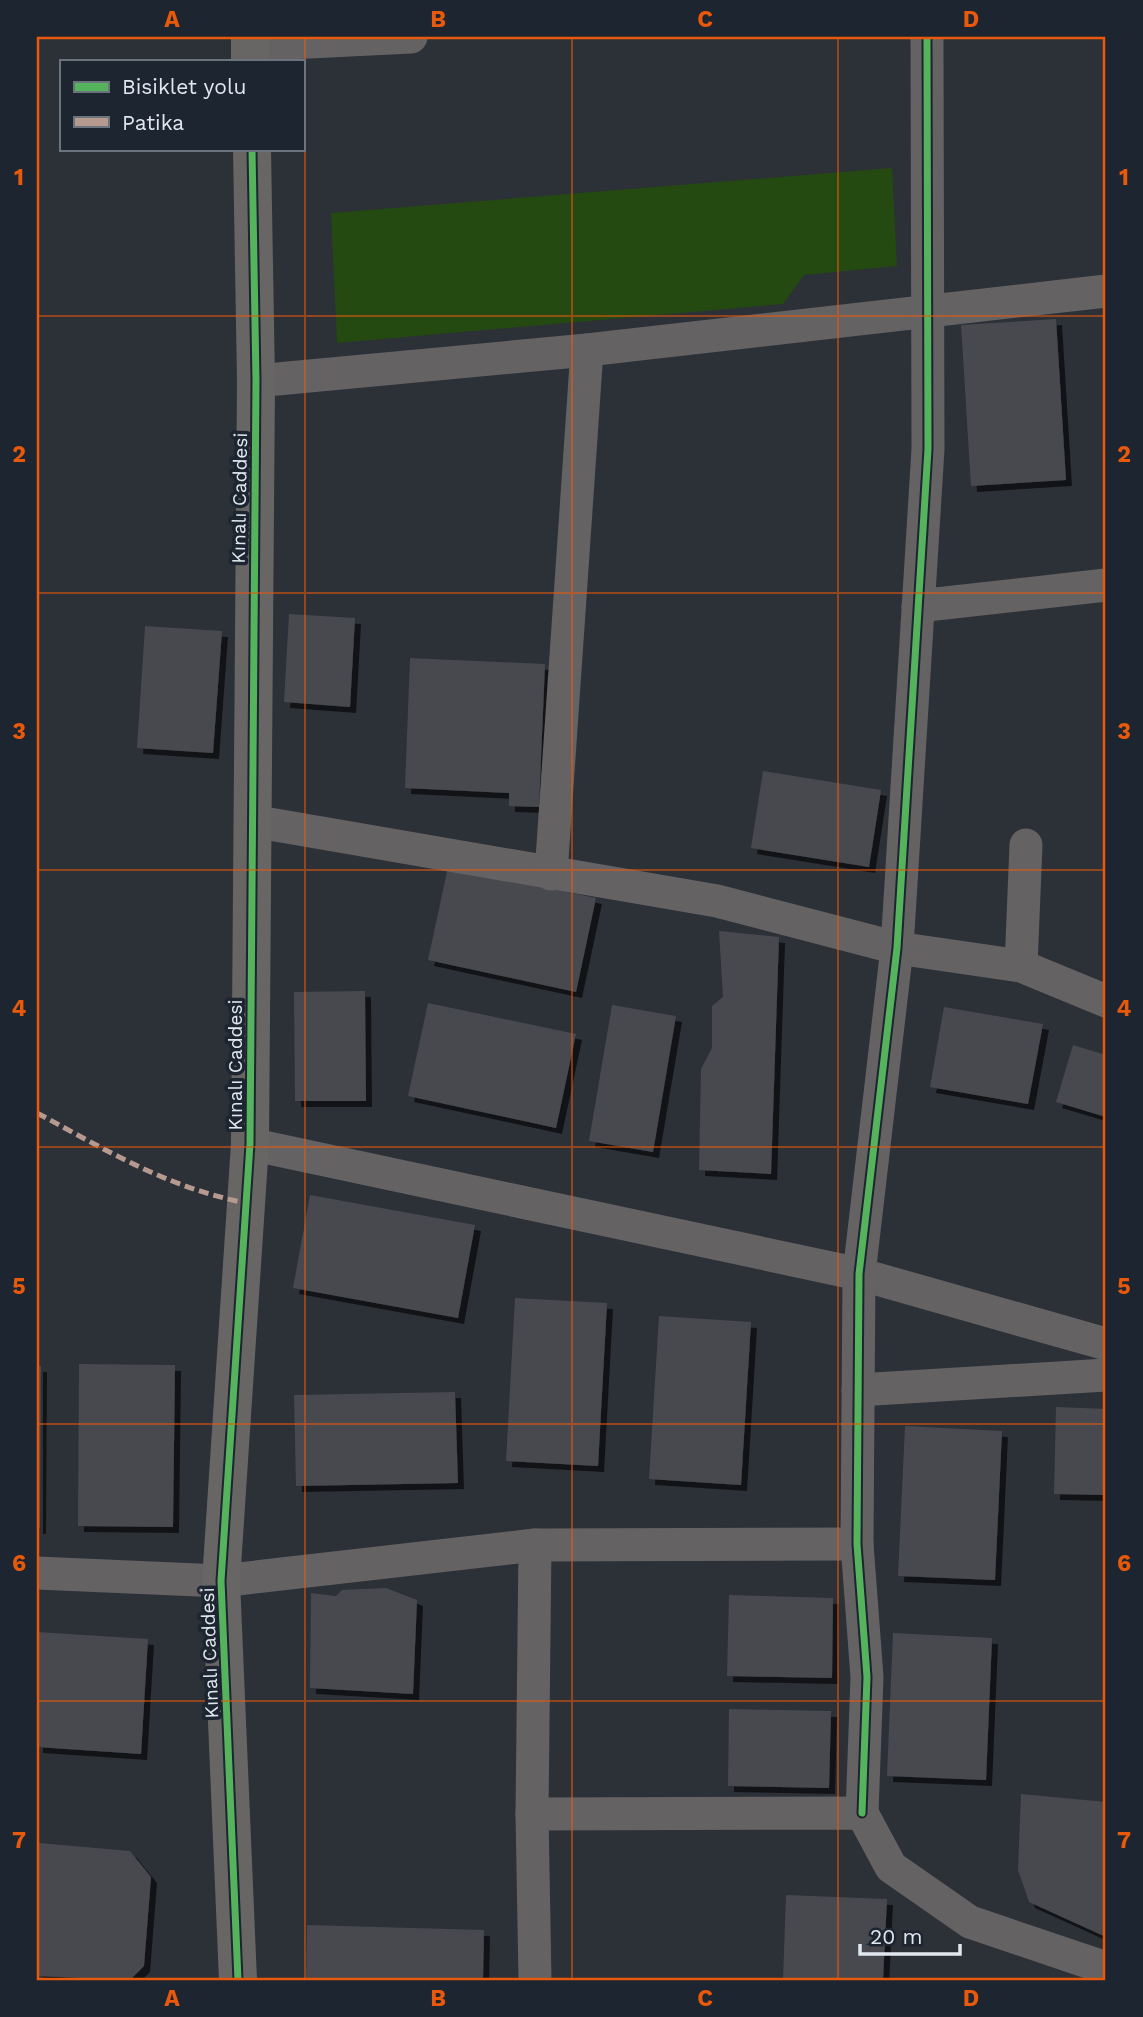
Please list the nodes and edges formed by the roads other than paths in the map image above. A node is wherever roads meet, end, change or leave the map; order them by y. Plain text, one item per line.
1 (411, 37) edge
2 (927, 37) edge
3 (250, 48) edge
4 (252, 150) edge
5 (1106, 291) edge
6 (928, 310) junction
7 (587, 350) junction
8 (256, 381) junction
9 (1106, 586) edge
10 (918, 606) junction
11 (252, 821) junction
12 (1026, 845) dead end
13 (551, 874) junction
14 (897, 948) junction
15 (1021, 966) junction
16 (1106, 1002) edge
17 (250, 1144) junction
18 (859, 1274) junction
19 (1106, 1344) edge
20 (1106, 1375) edge
21 (858, 1390) junction
22 (857, 1544) junction
23 (535, 1545) junction
24 (37, 1573) edge
25 (221, 1581) junction
26 (862, 1813) junction
27 (532, 1814) junction
28 (1106, 1968) edge
29 (238, 1980) edge
30 (535, 1980) edge

1 - 3 street
2 - 6 street
4 - 8 street, Kınalı Caddesi
5 - 6 street
6 - 7 street
6 - 10 street
7 - 8 street
7 - 13 street
8 - 11 street, Kınalı Caddesi
9 - 10 street
10 - 14 street
11 - 13 street
11 - 17 street, Kınalı Caddesi
12 - 15 street
13 - 14 street
14 - 15 street
14 - 18 street
15 - 16 street
17 - 18 street
17 - 25 street, Kınalı Caddesi
18 - 19 street
18 - 21 street
20 - 21 street
21 - 22 street
22 - 23 street
22 - 26 street
23 - 25 street
23 - 27 street
24 - 25 street
25 - 29 street, Kınalı Caddesi
26 - 27 street
26 - 28 street
27 - 30 street

